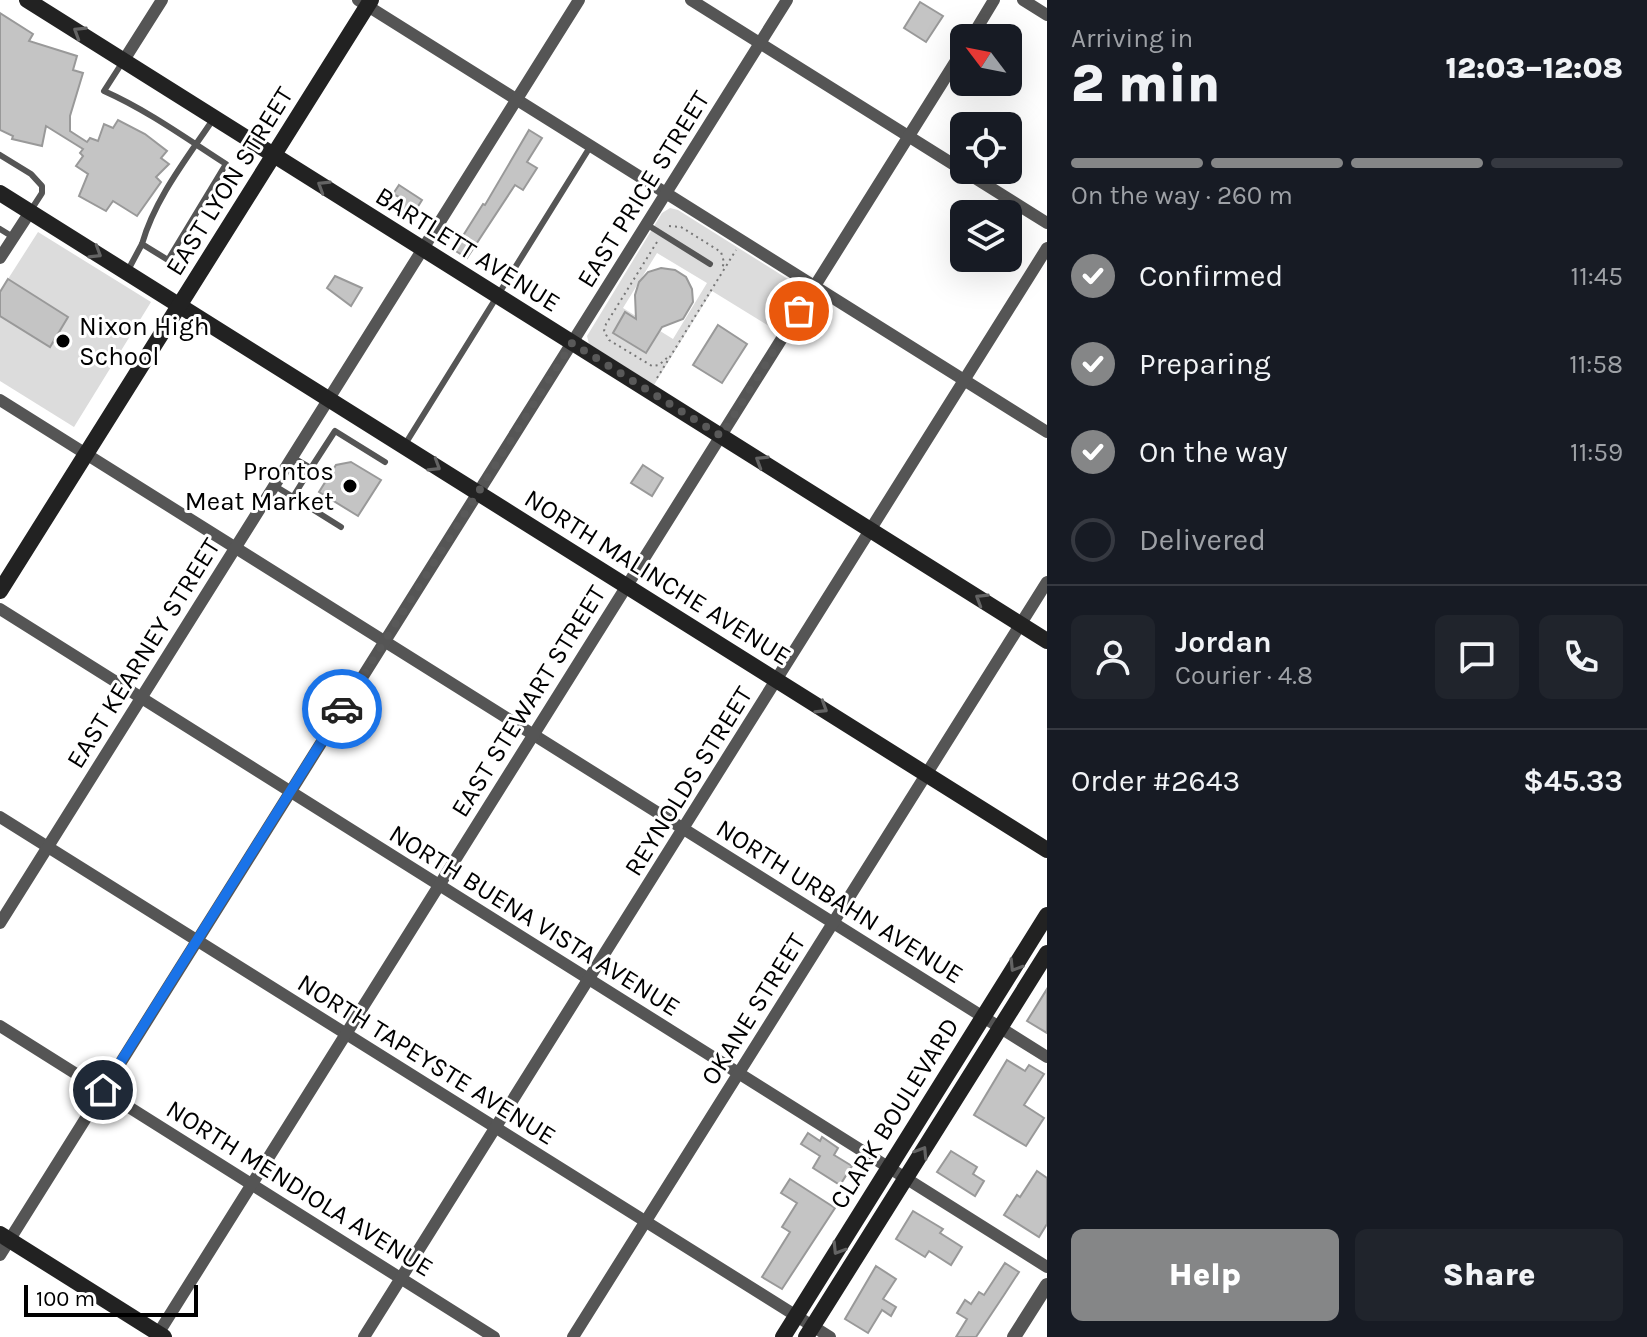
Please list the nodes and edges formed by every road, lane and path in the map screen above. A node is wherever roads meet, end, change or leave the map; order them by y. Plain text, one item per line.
1 (27, 0) edge
2 (162, 0) edge
3 (579, 0) edge
4 (691, 0) edge
5 (787, 0) edge
6 (994, 0) edge
7 (1023, 0) edge
8 (365, 2) edge
9 (1047, 15) edge
10 (979, 24) edge
11 (760, 44) junction
12 (124, 60) junction
13 (950, 71) edge
14 (517, 99) junction
15 (214, 118) junction
16 (909, 137) junction
17 (196, 145) junction
18 (591, 146) junction
19 (0, 155) edge
20 (273, 155) junction
21 (0, 193) edge
22 (666, 193) junction
23 (30, 212) junction
24 (1047, 223) edge
25 (646, 224) junction
26 (0, 229) edge
27 (664, 231) dead end
28 (13, 237) junction
29 (660, 238) dead end
30 (142, 244) junction
31 (1047, 248) edge
32 (423, 249) junction
33 (736, 250) dead end
34 (0, 258) edge
35 (710, 264) dead end
36 (127, 272) junction
37 (720, 273) junction
38 (815, 286) junction
39 (497, 296) junction
40 (179, 305) junction
41 (572, 343) junction
42 (668, 357) junction
43 (965, 380) junction
44 (655, 382) dead end
45 (329, 398) junction
46 (0, 400) edge
47 (376, 428) junction
48 (1047, 432) edge
49 (721, 436) junction
50 (404, 446) junction
51 (363, 448) junction
52 (85, 454) junction
53 (292, 457) junction
54 (385, 462) dead end
55 (311, 468) junction
56 (275, 486) junction
57 (478, 492) junction
58 (293, 497) junction
59 (341, 527) dead end
60 (871, 530) junction
61 (235, 548) junction
62 (1047, 582) edge
63 (627, 586) junction
64 (0, 591) edge
65 (0, 609) edge
66 (1021, 624) junction
67 (1047, 641) edge
68 (385, 642) junction
69 (777, 680) junction
70 (141, 698) junction
71 (533, 735) junction
72 (926, 774) junction
73 (291, 791) junction
74 (0, 817) edge
75 (683, 829) junction
76 (48, 847) junction
77 (1047, 850) edge
78 (439, 885) junction
79 (1047, 915) edge
80 (0, 923) edge
81 (833, 923) junction
82 (197, 941) junction
83 (1047, 953) edge
84 (589, 979) junction
85 (983, 1017) junction
86 (0, 1026) edge
87 (1000, 1028) junction
88 (346, 1034) junction
89 (1047, 1057) edge
90 (739, 1074) junction
91 (103, 1090) junction
92 (496, 1128) junction
93 (888, 1168) junction
94 (906, 1179) junction
95 (252, 1184) junction
96 (646, 1222) junction
97 (3, 1243) edge
98 (1047, 1267) edge
99 (401, 1278) junction
100 (1047, 1285) edge
101 (796, 1315) junction
102 (810, 1332) edge
103 (159, 1336) edge
104 (364, 1337) edge
105 (494, 1337) edge
106 (573, 1337) edge
107 (783, 1337) edge
108 (830, 1337) edge
109 (1014, 1337) edge

12 -> 1 main road, BARTLETT AVENUE
2 - 12 street
3 - 14 street, EAST KEARNEY STREET
4 - 11 street
5 - 11 street, EAST PRICE STREET
6 - 10 street
7 - 9 street
8 - 14 street
8 - 20 main road, EAST LYON STREET
11 - 16 street
11 - 22 street, EAST PRICE STREET
12 - 15 main road, BARTLETT AVENUE
12 - 17 lane
13 - 16 street, EAST STEWART STREET
14 - 18 street
14 - 32 street, EAST KEARNEY STREET
15 - 17 lane
15 - 20 main road, BARTLETT AVENUE
16 - 24 street
16 - 38 street, EAST STEWART STREET
17 - 30 lane
17 - 30 lane
18 - 22 street
18 - 39 lane
19 - 23 lane
32 -> 20 main road, BARTLETT AVENUE
20 - 40 main road, EAST LYON STREET
21 - 23 main road, NORTH MALINCHE AVENUE
22 - 25 street, EAST PRICE STREET
22 - 38 street
23 - 28 street
23 -> 36 main road, NORTH MALINCHE AVENUE
25 - 35 lane
25 - 41 street, EAST PRICE STREET
26 - 28 lane
27 - 37 path
28 - 34 street
29 - 42 path
30 - 36 lane
31 - 43 street, REYNOLDS STREET
32 - 39 main road, BARTLETT AVENUE
32 - 45 street, EAST KEARNEY STREET
33 - 37 path
36 - 40 main road, NORTH MALINCHE AVENUE
37 - 42 path
38 - 43 street
38 - 49 street, EAST STEWART STREET
39 - 41 main road, BARTLETT AVENUE
39 - 50 lane
40 - 45 main road, NORTH MALINCHE AVENUE
40 - 52 main road, EAST LYON STREET
41 - 49 main road, BARTLETT AVENUE
41 - 57 street, EAST PRICE STREET
42 - 44 path
43 - 48 street
43 - 60 street, REYNOLDS STREET
45 - 47 main road, NORTH MALINCHE AVENUE
45 - 53 street, EAST KEARNEY STREET
46 - 52 street, NORTH URBAHN AVENUE
47 - 50 main road, NORTH MALINCHE AVENUE
47 - 51 lane
60 -> 49 main road, BARTLETT AVENUE
49 - 63 street, EAST STEWART STREET
50 -> 57 main road, NORTH MALINCHE AVENUE
51 - 54 lane
51 - 55 lane
52 - 61 street, NORTH URBAHN AVENUE
52 - 64 main road, EAST LYON STREET
53 - 55 lane
53 - 56 street, EAST KEARNEY STREET
55 - 58 lane
56 - 58 lane
56 - 61 street, EAST KEARNEY STREET
57 - 63 main road, NORTH MALINCHE AVENUE
57 - 68 street, EAST PRICE STREET
58 - 59 lane
66 -> 60 main road, BARTLETT AVENUE
60 - 69 street, REYNOLDS STREET
61 - 68 street, NORTH URBAHN AVENUE
61 - 70 street, EAST KEARNEY STREET
62 - 66 street, OKANE STREET
63 - 69 main road, NORTH MALINCHE AVENUE
63 - 71 street, EAST STEWART STREET
65 - 70 street, NORTH BUENA VISTA AVENUE
66 - 67 main road, BARTLETT AVENUE
66 - 72 street, OKANE STREET
68 - 71 street, NORTH URBAHN AVENUE
68 - 73 street, EAST PRICE STREET
69 -> 72 main road, NORTH MALINCHE AVENUE
69 - 75 street, REYNOLDS STREET
70 - 73 street, NORTH BUENA VISTA AVENUE
70 - 76 street, EAST KEARNEY STREET
71 - 75 street, NORTH URBAHN AVENUE
71 - 78 street, EAST STEWART STREET
72 - 77 main road, NORTH MALINCHE AVENUE
72 - 81 street, OKANE STREET
73 - 78 street, NORTH BUENA VISTA AVENUE
73 - 82 street, EAST PRICE STREET
74 - 76 street, NORTH TAPEYSTE AVENUE
75 - 81 street, NORTH URBAHN AVENUE
75 - 84 street, REYNOLDS STREET
76 - 80 street, EAST KEARNEY STREET
76 - 82 street, NORTH TAPEYSTE AVENUE
78 - 84 street, NORTH BUENA VISTA AVENUE
78 - 88 street, EAST STEWART STREET
79 -> 85 main road, CLARK BOULEVARD
81 - 85 street, NORTH URBAHN AVENUE
81 - 90 street, OKANE STREET
82 - 88 street, NORTH TAPEYSTE AVENUE
82 - 91 street, EAST PRICE STREET
83 - 87 main road, CLARK BOULEVARD
84 - 90 street, NORTH BUENA VISTA AVENUE
84 - 92 street, REYNOLDS STREET
85 - 87 street, NORTH URBAHN AVENUE
85 - 93 main road, CLARK BOULEVARD
86 - 91 street, NORTH MENDIOLA AVENUE
87 - 89 street, NORTH URBAHN AVENUE
94 -> 87 main road, CLARK BOULEVARD
88 - 92 street, NORTH TAPEYSTE AVENUE
88 - 95 street, EAST STEWART STREET
90 - 93 street, NORTH BUENA VISTA AVENUE
90 - 96 street, OKANE STREET
91 - 95 street, NORTH MENDIOLA AVENUE
91 - 97 street, EAST PRICE STREET
92 - 96 street, NORTH TAPEYSTE AVENUE
92 - 99 street, REYNOLDS STREET
93 - 94 street, NORTH BUENA VISTA AVENUE
93 -> 101 main road, CLARK BOULEVARD
94 - 98 street, NORTH BUENA VISTA AVENUE
94 - 102 main road, CLARK BOULEVARD
95 - 99 street, NORTH MENDIOLA AVENUE
95 - 103 street, EAST STEWART STREET
96 - 101 street, NORTH TAPEYSTE AVENUE
96 - 106 street, OKANE STREET
97 - 103 main road
99 - 104 street, REYNOLDS STREET
99 - 105 street, NORTH MENDIOLA AVENUE
100 - 109 street
101 - 102 street, NORTH TAPEYSTE AVENUE
101 - 107 main road, CLARK BOULEVARD
102 - 108 street, NORTH TAPEYSTE AVENUE

